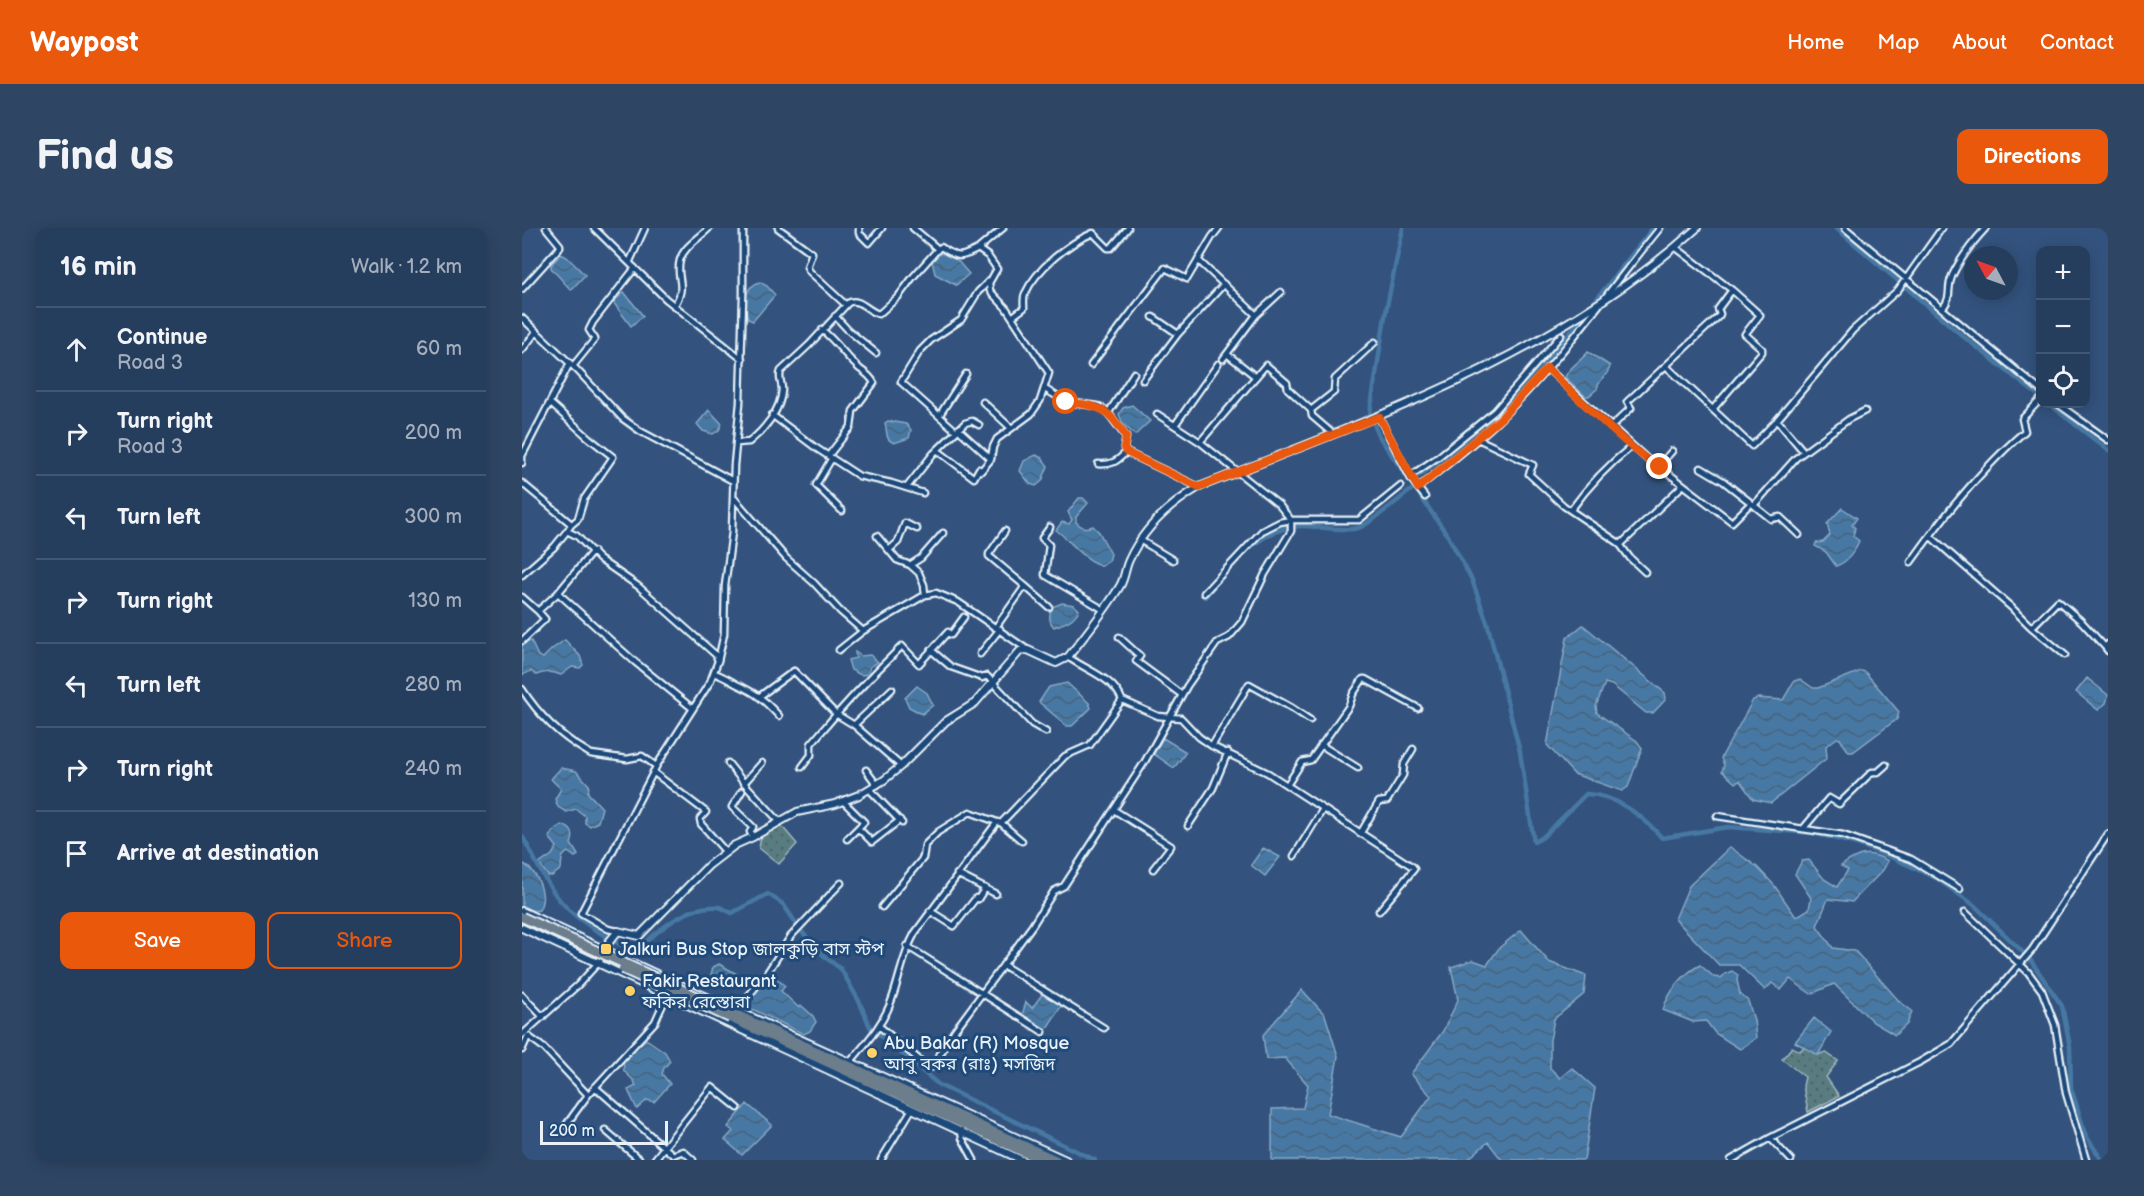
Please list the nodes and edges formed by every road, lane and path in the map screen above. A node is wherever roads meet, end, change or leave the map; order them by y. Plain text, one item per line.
1 (546, 228) edge
2 (594, 228) edge
3 (645, 228) edge
4 (709, 228) edge
5 (743, 228) edge
6 (778, 228) edge
7 (859, 228) edge
8 (882, 228) edge
9 (913, 228) edge
10 (1003, 228) edge
11 (1128, 228) edge
12 (1219, 228) edge
13 (1660, 228) edge
14 (1697, 228) edge
15 (1845, 228) edge
16 (1942, 228) edge
17 (1986, 228) edge
18 (1675, 247) junction
19 (938, 249) junction
20 (978, 249) junction
21 (1198, 260) junction
22 (630, 261) junction
23 (635, 268) junction
24 (991, 279) junction
25 (1905, 281) junction
26 (1224, 284) junction
27 (522, 289) edge
28 (1732, 290) junction
29 (1281, 292) dead end
30 (846, 305) junction
31 (674, 306) junction
32 (1596, 306) junction
33 (1943, 308) junction
34 (1256, 315) junction
35 (835, 316) junction
36 (1012, 317) junction
37 (1154, 317) dead end
38 (522, 318) edge
39 (822, 330) junction
40 (536, 332) junction
41 (1178, 334) junction
42 (1561, 335) dead end
43 (1375, 342) dead end
44 (522, 350) edge
45 (876, 352) dead end
46 (742, 359) junction
47 (572, 364) junction
48 (1218, 364) dead end
49 (1091, 365) dead end
50 (1666, 366) junction
51 (1547, 368) junction
52 (1134, 373) dead end
53 (966, 374) dead end
54 (1256, 376) junction
55 (1143, 380) dead end
56 (2036, 387) edge
57 (1045, 389) junction
58 (983, 402) dead end
59 (550, 403) junction
60 (2036, 405) edge
61 (2064, 408) edge
62 (1713, 409) junction
63 (1311, 410) junction
64 (1865, 411) dead end
65 (1108, 412) junction
66 (1157, 414) dead end
67 (772, 415) junction
68 (939, 416) junction
69 (1377, 418) junction
70 (1777, 420) junction
71 (979, 425) dead end
72 (1175, 425) junction
73 (1611, 427) junction
74 (1011, 428) junction
75 (957, 430) junction
76 (1333, 434) junction
77 (1478, 439) junction
78 (2108, 440) edge
79 (1200, 442) junction
80 (737, 443) junction
81 (1632, 446) junction
82 (937, 450) junction
83 (1672, 451) dead end
84 (1126, 452) junction
85 (1804, 452) junction
86 (522, 457) edge
87 (830, 457) junction
88 (991, 459) junction
89 (522, 463) edge
90 (1098, 464) dead end
91 (1658, 467) junction
92 (1701, 468) dead end
93 (1239, 471) junction
94 (1411, 477) junction
95 (733, 482) junction
96 (522, 483) edge
97 (1683, 485) junction
98 (1401, 486) dead end
99 (1199, 487) junction
100 (1417, 487) junction
101 (907, 488) junction
102 (923, 493) dead end
103 (733, 497) junction
104 (1425, 497) dead end
105 (1752, 504) junction
106 (1571, 510) junction
107 (842, 511) dead end
108 (1292, 521) junction
109 (571, 525) junction
110 (1050, 527) dead end
111 (917, 529) dead end
112 (567, 531) junction
113 (1005, 531) dead end
114 (943, 533) dead end
115 (1799, 535) dead end
116 (1930, 536) junction
117 (877, 537) dead end
118 (1140, 540) junction
119 (1620, 545) junction
120 (889, 550) junction
121 (593, 551) junction
122 (1173, 560) dead end
123 (1911, 562) dead end
124 (910, 565) junction
125 (1645, 572) dead end
126 (522, 575) edge
127 (1025, 586) junction
128 (558, 593) junction
129 (1203, 593) dead end
130 (926, 596) junction
131 (522, 597) edge
132 (1049, 607) dead end
133 (1104, 610) junction
134 (538, 611) junction
135 (964, 617) dead end
136 (2031, 627) junction
137 (998, 628) junction
138 (863, 631) junction
139 (1119, 637) dead end
140 (522, 641) edge
141 (2107, 647) edge
142 (839, 650) dead end
143 (931, 650) junction
144 (1028, 650) junction
145 (980, 654) dead end
146 (2065, 655) dead end
147 (1068, 657) junction
148 (718, 661) junction
149 (714, 673) junction
150 (993, 681) junction
151 (522, 689) edge
152 (892, 689) dead end
153 (1182, 695) junction
154 (760, 696) junction
155 (1122, 700) junction
156 (692, 708) junction
157 (1418, 708) dead end
158 (836, 714) junction
159 (779, 716) dead end
160 (1171, 716) junction
161 (1310, 720) dead end
162 (854, 725) junction
163 (1046, 732) dead end
164 (1321, 745) junction
165 (1212, 746) junction
166 (1413, 749) dead end
167 (1228, 752) junction
168 (728, 763) dead end
169 (762, 763) dead end
170 (1886, 765) dead end
171 (656, 766) junction
172 (901, 766) junction
173 (802, 767) dead end
174 (1358, 768) dead end
175 (866, 770) dead end
176 (653, 772) junction
177 (744, 783) junction
178 (877, 785) junction
179 (1287, 785) junction
180 (869, 789) junction
181 (742, 791) dead end
182 (843, 801) junction
183 (1323, 809) junction
184 (1114, 810) junction
185 (1717, 816) dead end
186 (779, 821) junction
187 (999, 822) junction
188 (1188, 826) dead end
189 (858, 828) junction
190 (1803, 829) junction
191 (1360, 834) junction
192 (2108, 834) edge
193 (753, 837) junction
194 (847, 840) dead end
195 (1022, 841) dead end
196 (725, 851) junction
197 (1294, 856) dead end
198 (1153, 869) dead end
199 (957, 874) junction
200 (840, 883) dead end
201 (985, 888) junction
202 (1960, 889) dead end
203 (996, 894) dead end
204 (882, 907) dead end
205 (522, 910) edge
206 (930, 911) junction
207 (1379, 911) dead end
208 (1965, 912) dead end
209 (522, 917) edge
210 (522, 922) edge
211 (522, 928) edge
212 (617, 933) junction
213 (908, 946) junction
214 (605, 949) junction
215 (598, 963) junction
216 (2021, 963) junction
217 (1003, 965) junction
218 (522, 995) edge
219 (667, 995) junction
220 (982, 995) junction
221 (733, 1014) junction
222 (543, 1017) junction
223 (750, 1024) junction
224 (879, 1026) junction
225 (1104, 1028) dead end
226 (1043, 1032) dead end
227 (525, 1036) edge
228 (522, 1050) edge
229 (851, 1061) junction
230 (595, 1087) junction
231 (588, 1095) junction
232 (738, 1108) dead end
233 (912, 1109) junction
234 (566, 1125) dead end
235 (962, 1128) junction
236 (605, 1130) dead end
237 (1770, 1138) junction
238 (663, 1148) junction
239 (2084, 1159) edge
240 (640, 1160) edge
241 (654, 1160) edge
242 (693, 1160) edge
243 (881, 1160) edge
244 (974, 1160) edge
245 (1022, 1160) edge
246 (1041, 1160) edge
247 (1056, 1160) edge
248 (1066, 1160) edge
249 (1731, 1160) edge
250 (1791, 1160) edge

1 - 27 street
2 - 22 street
3 - 22 street
4 - 31 street
5 - 46 street
6 - 30 street
7 - 8 street
9 - 19 street
10 - 20 street
11 - 36 street
12 - 21 street
13 - 32 street
14 - 18 street
15 - 25 street
16 - 25 street
17 - 33 street
18 - 28 street
18 - 32 street
19 - 20 street
19 - 30 street
20 - 24 street
21 - 26 street
21 - 49 street
22 - 23 street
23 - 31 street
23 - 47 street
24 - 36 street
24 - 68 street
25 - 33 street
25 - 70 street
26 - 34 street
26 - 41 street
28 - 50 street
28 - 62 street
29 - 34 street
30 - 35 street
31 - 46 street
32 - 51 street
32 - 69 street
33 - 56 street
34 - 54 street
35 - 39 street
35 - 45 street
36 - 57 street
37 - 41 street
38 - 40 street
39 - 67 street
39 - 87 street
40 - 44 street
40 - 47 street
41 - 55 street
42 - 94 street
43 - 63 street
46 - 80 street
47 - 59 street
47 - 95 street
48 - 72 street
50 - 62 street
50 - 73 street
51 - 73 street
51 - 77 street
52 - 65 street
53 - 68 street
54 - 63 street
54 - 79 street
57 - 65 street
57 - 74 street
58 - 74 street
59 - 86 street
59 - 109 street
60 - 116 street
61 - 78 street
62 - 70 street
63 - 76 street
64 - 85 street
65 - 84 street
66 - 72 street
67 - 80 street
67 - 87 street
68 - 75 street
69 - 76 street
69 - 94 street
70 - 85 street
71 - 75 street
72 - 79 street
73 - 81 street
74 - 88 street
75 - 82 street
75 - 88 street
76 - 93 street
77 - 100 street
77 - 106 street
79 - 93 street
80 - 95 street
81 - 91 street
81 - 106 street
82 - 88 street
82 - 101 street
83 - 91 street
84 - 90 street
84 - 99 street
85 - 105 street
86 - 89 street
87 - 101 street
87 - 107 street
91 - 97 street
92 - 105 street
93 - 99 street
93 - 108 street
94 - 100 street
95 - 103 street
96 - 109 street
97 - 105 street
97 - 119 street
98 - 108 street
99 - 118 street
100 - 104 street
101 - 102 street
103 - 138 street
103 - 148 street
105 - 115 street
106 - 119 street
108 - 129 street
108 - 153 street
109 - 112 street
110 - 133 street
111 - 120 street
112 - 121 street
112 - 126 street
113 - 127 street
114 - 124 street
116 - 123 street
116 - 136 street
117 - 120 street
118 - 122 street
118 - 133 street
119 - 125 street
120 - 124 street
121 - 128 street
121 - 148 street
124 - 130 street
127 - 132 street
127 - 137 street
128 - 134 street
128 - 156 street
130 - 137 street
130 - 138 street
131 - 134 street
133 - 147 street
134 - 140 street
135 - 143 street
136 - 141 street
136 - 146 street
137 - 144 street
137 - 145 street
138 - 142 street
139 - 153 street
143 - 150 street
143 - 158 street
144 - 147 street
144 - 150 street
147 - 155 street
148 - 149 street
149 - 154 street
149 - 156 street
150 - 163 street
150 - 172 street
151 - 171 street
152 - 162 street
153 - 160 street
154 - 158 street
154 - 159 street
155 - 160 street
155 - 187 street
156 - 171 street
157 - 164 street
158 - 162 street
158 - 173 street
160 - 165 street
160 - 184 street
161 - 165 street
162 - 172 street
164 - 174 street
164 - 179 street
165 - 167 street
166 - 191 street
167 - 179 street
167 - 188 street
168 - 177 street
169 - 177 street
170 - 190 street
171 - 176 street
172 - 178 street
175 - 178 street
176 - 196 street
176 - 212 street
177 - 186 street
178 - 180 street
179 - 183 street
180 - 182 street
180 - 189 street
181 - 193 street
182 - 186 street
182 - 189 street
183 - 191 street
183 - 197 street
184 - 198 street
184 - 217 street
185 - 190 street
186 - 193 street
187 - 195 street
187 - 199 street
187 - 204 street
189 - 194 street
190 - 202 street
191 - 207 street
192 - 216 street
193 - 196 street
196 - 212 street
199 - 201 street
199 - 206 street
200 - 221 street
201 - 203 street
201 - 206 street
205 - 214 street
206 - 213 street
208 - 216 street
209 - 221 main road, bridge
210 - 221 main road, bridge
211 - 215 street
212 - 214 street
213 - 220 street
213 - 224 street
214 - 215 street
214 - 221 street
215 - 219 street
215 - 222 street
216 - 237 street
216 - 239 street
217 - 220 street
217 - 225 street
218 - 222 street
219 - 223 street
219 - 230 street
220 - 224 street
220 - 226 street
221 - 223 main road
222 - 227 street
223 - 229 street
223 - 233 street
223 - 235 main road
223 - 247 main road
224 - 229 street
227 - 228 street
227 - 231 street
229 - 248 street
230 - 231 street
230 - 238 street
231 - 234 street
232 - 238 street
233 - 235 street
233 - 243 street
235 - 244 street
235 - 245 street
235 - 246 main road
236 - 240 street
237 - 249 street
237 - 250 street
238 - 241 street
238 - 242 street

